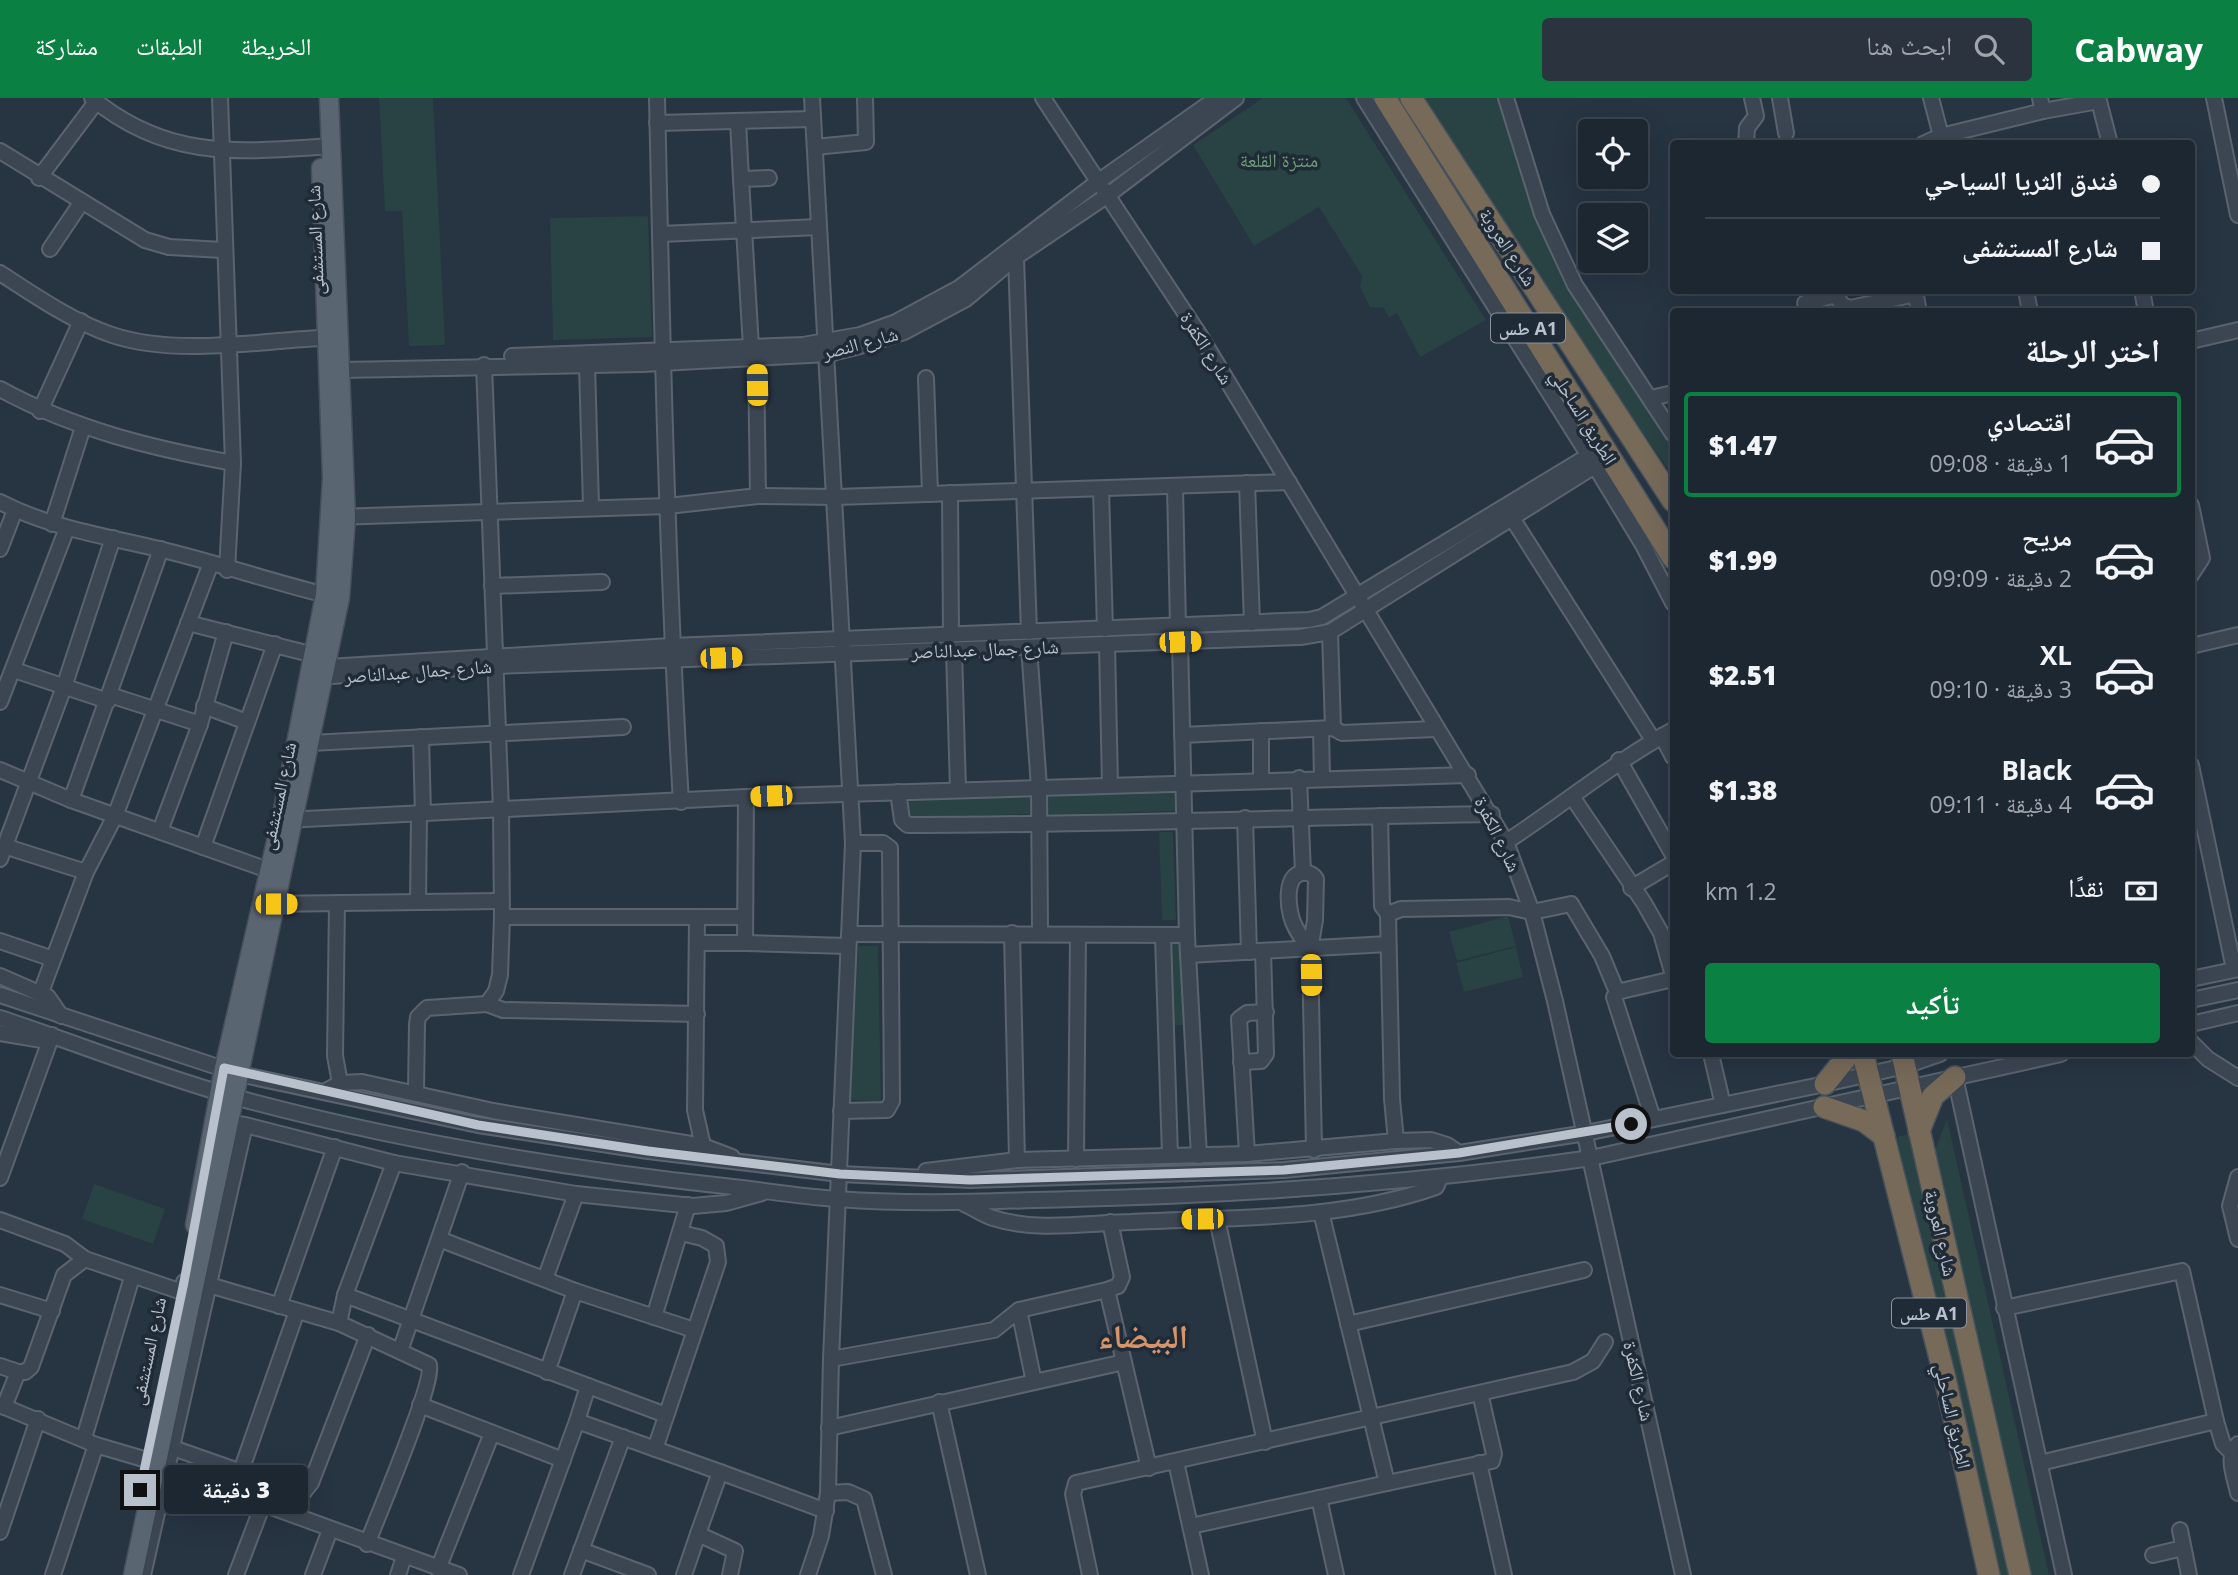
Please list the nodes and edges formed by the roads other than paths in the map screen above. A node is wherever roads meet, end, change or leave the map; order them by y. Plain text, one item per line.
1 (220, 98) edge
2 (319, 98) edge
3 (329, 98) edge
4 (657, 98) edge
5 (812, 98) edge
6 (865, 98) edge
7 (1217, 98) edge
8 (1236, 98) edge
9 (1364, 98) edge
10 (1385, 98) edge
11 (1411, 98) edge
12 (1506, 98) edge
13 (1752, 98) edge
14 (1780, 98) edge
15 (1931, 98) edge
16 (2214, 98) edge
17 (94, 100) edge
18 (1049, 100) edge
19 (2042, 105) edge
20 (813, 119) junction
21 (738, 121) junction
22 (657, 123) junction
23 (1786, 132) dead end
24 (1941, 136) junction
25 (1746, 140) edge
26 (1932, 140) edge
27 (2109, 140) edge
28 (326, 146) junction
29 (815, 147) junction
30 (0, 151) edge
31 (223, 151) junction
32 (39, 178) junction
33 (769, 178) dead end
34 (741, 179) junction
35 (1099, 181) junction
36 (1108, 195) junction
37 (81, 203) junction
38 (2238, 215) edge
39 (819, 227) junction
40 (744, 230) junction
41 (660, 234) junction
42 (50, 249) dead end
43 (223, 250) junction
44 (1016, 257) junction
45 (0, 273) edge
46 (1833, 294) edge
47 (1836, 294) edge
48 (1911, 294) edge
49 (1805, 302) edge
50 (1850, 308) edge
51 (1850, 308) edge
52 (81, 321) junction
53 (2238, 330) edge
54 (334, 337) junction
55 (2195, 340) edge
56 (229, 343) junction
57 (826, 348) junction
58 (754, 352) junction
59 (661, 356) junction
60 (545, 361) junction
61 (484, 365) junction
62 (587, 365) junction
63 (335, 367) junction
64 (926, 379) dead end
65 (0, 389) edge
66 (1670, 394) edge
67 (1651, 398) junction
68 (40, 411) junction
69 (83, 426) junction
70 (1670, 429) edge
71 (1632, 435) junction
72 (1599, 457) junction
73 (233, 463) junction
74 (1658, 478) junction
75 (1289, 482) junction
76 (1247, 484) junction
77 (1175, 487) junction
78 (1022, 489) junction
79 (1101, 489) junction
80 (1633, 492) junction
81 (930, 494) junction
82 (950, 494) junction
83 (758, 496) junction
84 (1670, 496) edge
85 (835, 497) junction
86 (0, 502) edge
87 (591, 506) junction
88 (667, 506) junction
89 (15, 510) junction
90 (489, 511) junction
91 (339, 518) junction
92 (1512, 518) junction
93 (52, 524) junction
94 (2195, 524) edge
95 (67, 528) junction
96 (113, 538) junction
97 (0, 549) edge
98 (161, 549) junction
99 (1670, 553) edge
100 (211, 563) junction
101 (2195, 569) edge
102 (228, 570) junction
103 (602, 582) dead end
104 (492, 586) junction
105 (1356, 595) junction
106 (333, 597) junction
107 (1670, 597) edge
108 (1366, 611) junction
109 (188, 623) junction
110 (1252, 623) junction
111 (1178, 626) junction
112 (1105, 629) junction
113 (226, 632) junction
114 (1029, 632) junction
115 (1330, 632) junction
116 (2238, 635) edge
117 (1180, 642) junction
118 (953, 643) junction
119 (275, 644) junction
120 (1107, 645) junction
121 (2195, 645) edge
122 (841, 647) junction
123 (1029, 647) junction
124 (672, 653) junction
125 (495, 661) junction
126 (318, 668) junction
127 (14, 670) junction
128 (64, 687) junction
129 (109, 698) junction
130 (0, 702) edge
131 (204, 706) junction
132 (155, 709) junction
133 (247, 722) junction
134 (200, 724) junction
135 (623, 727) dead end
136 (1327, 728) junction
137 (1435, 729) junction
138 (1261, 731) junction
139 (497, 733) junction
140 (1182, 734) junction
141 (1663, 735) edge
142 (421, 737) junction
143 (310, 743) junction
144 (1619, 760) junction
145 (0, 770) edge
146 (1468, 775) junction
147 (1299, 778) junction
148 (1322, 778) junction
149 (1261, 780) junction
150 (28, 781) junction
151 (2195, 783) edge
152 (1183, 784) junction
153 (1110, 785) junction
154 (1039, 788) junction
155 (958, 790) junction
156 (898, 792) junction
157 (849, 794) junction
158 (746, 797) junction
159 (1573, 798) junction
160 (71, 800) junction
161 (681, 802) junction
162 (501, 810) junction
163 (421, 814) junction
164 (1492, 814) junction
165 (115, 816) junction
166 (1299, 816) junction
167 (1380, 816) junction
168 (1245, 818) junction
169 (6, 819) edge
170 (288, 820) junction
171 (1186, 823) junction
172 (1040, 825) junction
173 (159, 831) junction
174 (1507, 842) junction
175 (853, 843) junction
176 (203, 847) junction
177 (1670, 850) edge
178 (2, 852) edge
179 (1670, 865) edge
180 (268, 870) junction
181 (86, 872) junction
182 (1303, 873) junction
183 (1631, 888) junction
184 (501, 901) junction
185 (418, 902) junction
186 (337, 903) junction
187 (269, 904) junction
188 (1532, 912) junction
189 (1388, 914) junction
190 (502, 917) junction
191 (697, 918) junction
192 (745, 918) junction
193 (1040, 932) junction
194 (1012, 933) junction
195 (891, 935) junction
196 (1187, 935) junction
197 (1078, 936) junction
198 (1163, 936) junction
199 (849, 940) junction
200 (0, 941) edge
201 (698, 943) junction
202 (745, 943) junction
203 (1388, 944) junction
204 (1310, 950) junction
205 (1256, 952) junction
206 (1188, 955) junction
207 (53, 959) junction
208 (1670, 968) edge
209 (2236, 969) edge
210 (0, 976) edge
211 (2195, 978) edge
212 (1670, 980) edge
213 (2238, 990) edge
214 (41, 992) junction
215 (1617, 992) junction
216 (0, 995) edge
217 (2195, 999) edge
218 (487, 1004) junction
219 (1266, 1012) junction
220 (2238, 1013) edge
221 (697, 1014) junction
222 (61, 1016) junction
223 (0, 1018) edge
224 (2195, 1023) edge
225 (0, 1033) edge
226 (50, 1038) junction
227 (2195, 1046) edge
228 (1712, 1057) edge
229 (1847, 1057) edge
230 (1864, 1057) edge
231 (1922, 1057) edge
232 (2047, 1057) edge
233 (1903, 1060) edge
234 (1241, 1062) junction
235 (232, 1071) junction
236 (1868, 1075) junction
237 (1955, 1077) junction
238 (2238, 1078) edge
239 (340, 1083) junction
240 (1825, 1084) junction
241 (1909, 1088) junction
242 (324, 1092) junction
243 (416, 1092) junction
244 (227, 1095) junction
245 (1872, 1097) junction
246 (1723, 1105) junction
247 (1824, 1107) junction
248 (841, 1111) junction
249 (1653, 1119) junction
250 (237, 1124) junction
251 (1586, 1133) junction
252 (1884, 1136) junction
253 (1918, 1137) junction
254 (6, 1138) edge
255 (1396, 1141) junction
256 (703, 1146) junction
257 (335, 1147) junction
258 (1314, 1150) junction
259 (1459, 1153) junction
260 (1247, 1154) junction
261 (1170, 1156) junction
262 (1199, 1156) junction
263 (1591, 1158) junction
264 (1076, 1159) junction
265 (1017, 1160) junction
266 (394, 1163) junction
267 (743, 1163) junction
268 (462, 1172) junction
269 (840, 1174) junction
270 (890, 1177) junction
271 (2238, 1177) edge
272 (0, 1178) edge
273 (1440, 1178) junction
274 (770, 1191) junction
275 (576, 1194) junction
276 (839, 1199) junction
277 (960, 1202) junction
278 (688, 1205) junction
279 (1321, 1212) junction
280 (1217, 1219) junction
281 (0, 1220) edge
282 (1110, 1222) junction
283 (681, 1233) junction
284 (439, 1239) junction
285 (2238, 1239) edge
286 (85, 1259) junction
287 (1584, 1270) dead end
288 (132, 1277) junction
289 (545, 1279) junction
290 (192, 1286) junction
291 (1107, 1290) junction
292 (575, 1291) junction
293 (0, 1295) edge
294 (345, 1296) junction
295 (279, 1306) junction
296 (2004, 1308) junction
297 (52, 1311) junction
298 (297, 1311) junction
299 (1019, 1311) junction
300 (654, 1317) junction
301 (411, 1320) junction
302 (339, 1323) junction
303 (1348, 1324) junction
304 (694, 1330) junction
305 (368, 1335) junction
306 (1605, 1342) dead end
307 (400, 1351) junction
308 (831, 1359) junction
309 (1124, 1363) junction
310 (0, 1366) edge
311 (18, 1372) junction
312 (547, 1372) junction
313 (1034, 1382) junction
314 (588, 1386) junction
315 (1480, 1393) junction
316 (939, 1402) junction
317 (420, 1405) junction
318 (2, 1406) edge
319 (666, 1415) junction
320 (1369, 1418) junction
321 (37, 1419) junction
322 (577, 1421) junction
323 (2216, 1421) junction
324 (830, 1428) junction
325 (492, 1433) junction
326 (623, 1437) junction
327 (90, 1441) junction
328 (1265, 1441) junction
329 (173, 1448) junction
330 (2235, 1448) edge
331 (655, 1449) junction
332 (146, 1460) junction
333 (563, 1460) junction
334 (1176, 1462) junction
335 (1479, 1463) junction
336 (2040, 1463) junction
337 (1149, 1468) junction
338 (241, 1471) junction
339 (720, 1472) junction
340 (267, 1481) junction
341 (1387, 1483) junction
342 (828, 1493) junction
343 (2238, 1493) edge
344 (299, 1497) junction
345 (1319, 1497) junction
346 (263, 1504) junction
347 (826, 1511) junction
348 (294, 1514) junction
349 (1191, 1526) junction
350 (330, 1530) junction
351 (2180, 1530) dead end
352 (0, 1532) edge
353 (698, 1534) junction
354 (367, 1544) junction
355 (2183, 1548) junction
356 (581, 1550) junction
357 (2153, 1555) dead end
358 (404, 1557) junction
359 (439, 1569) junction
360 (615, 1569) edge
361 (53, 1575) edge
362 (122, 1575) edge
363 (133, 1575) edge
364 (143, 1575) edge
365 (236, 1575) edge
366 (313, 1575) edge
367 (398, 1575) edge
368 (459, 1575) edge
369 (521, 1575) edge
370 (572, 1575) edge
371 (648, 1575) edge
372 (684, 1575) edge
373 (730, 1575) edge
374 (807, 1575) edge
375 (884, 1575) edge
376 (978, 1575) edge
377 (1090, 1575) edge
378 (1201, 1575) edge
379 (1336, 1575) edge
380 (1504, 1575) edge
381 (1683, 1575) edge
382 (1989, 1575) edge
383 (2020, 1575) edge
384 (2064, 1575) edge
385 (2189, 1575) edge

1 - 31 street
2 - 28 main road, شارع المستشفى
3 - 28 main road, شارع المستشفى
4 - 22 street
5 - 20 street
6 - 29 street
7 - 35 street, شارع النصر
8 - 36 street, شارع النصر
9 - 72 street
10 - 72 highway, الطريق الساحلي / طس A1
11 - 71 highway, شارع العروبة / طس A1
12 - 67 street
13 - 25 street
14 - 23 street
15 - 24 street
16 - 38 street
17 - 31 street
17 - 32 street
18 - 35 street, شارع الكفرة
19 - 24 street
19 - 27 street
20 - 21 street
20 - 29 street
21 - 22 street
21 - 34 street
22 - 41 street
24 - 26 street
28 - 31 street
28 - 54 main road, شارع المستشفى
29 - 39 street
30 - 32 street
31 - 43 street
32 - 37 street
33 - 34 street
34 - 40 street
35 - 36 street, شارع الكفرة
35 - 57 street, شارع النصر
36 - 44 street, شارع النصر
36 - 75 street, شارع الكفرة
37 - 42 street
37 - 43 street
39 - 40 street
39 - 57 street
40 - 41 street
40 - 58 street
41 - 59 street
43 - 56 street
44 - 57 street, شارع النصر
44 - 78 street
45 - 52 street
46 - 49 street
47 - 50 street
48 - 51 street
52 - 56 street
52 - 68 street
53 - 55 street
54 - 56 street
54 - 63 main road, شارع المستشفى
56 - 73 street
57 - 58 street, شارع النصر
57 - 85 street
58 - 59 street, شارع النصر
58 - 83 street
59 - 60 street, شارع النصر
59 - 62 street, شارع النصر
59 - 88 street
60 - 61 street, شارع النصر
60 - 62 street, شارع النصر
60 - 63 street, شارع النصر
61 - 63 street, شارع النصر
61 - 90 street
62 - 87 street
63 - 91 main road, شارع المستشفى
64 - 81 street
65 - 68 street
66 - 67 street
67 - 70 street
68 - 69 street
69 - 73 street
69 - 93 street
71 - 72 highway
71 - 74 highway, شارع العروبة / طس A1
72 - 80 highway, الطريق الساحلي / طس A1
72 - 92 street, شارع جمال عبدالناصر
72 - 105 street
72 - 107 street
73 - 102 street
74 - 80 highway
74 - 84 highway, شارع العروبة / طس A1
75 - 76 street
75 - 105 street, شارع الكفرة
76 - 77 street
76 - 110 street
77 - 79 street
77 - 111 street
78 - 79 street
78 - 82 street
78 - 114 street
79 - 112 street
80 - 99 highway, الطريق الساحلي / طس A1
81 - 82 street
81 - 85 street
82 - 118 street
83 - 85 street
83 - 88 street
85 - 122 street
86 - 89 street
87 - 88 street
87 - 90 street
88 - 124 street
89 - 93 street
89 - 97 street
90 - 91 street
90 - 104 street
91 - 106 main road, شارع المستشفى
92 - 108 street, شارع جمال عبدالناصر
92 - 141 street
93 - 95 street
94 - 101 street
95 - 96 street
95 - 127 street
96 - 98 street
96 - 128 street
98 - 100 street
98 - 129 street
100 - 102 street
100 - 109 street
102 - 106 street
103 - 104 street
104 - 125 street
105 - 108 street, شارع الكفرة
105 - 110 street
106 - 126 main road, شارع المستشفى
108 - 115 street, شارع جمال عبدالناصر
108 - 137 street, شارع الكفرة
109 - 113 street, شارع جمال عبدالناصر
109 - 132 street
110 - 111 street
111 - 112 street
112 - 114 street
113 - 119 street, شارع جمال عبدالناصر
113 - 131 street
114 - 118 street
115 - 117 street, شارع جمال عبدالناصر
115 - 136 street
116 - 121 street
117 - 120 street, شارع جمال عبدالناصر
117 - 140 street
118 - 122 street, شارع جمال عبدالناصر
118 - 123 street, شارع جمال عبدالناصر
118 - 155 street
119 - 126 street, شارع جمال عبدالناصر
119 - 133 street
120 - 123 street, شارع جمال عبدالناصر
120 - 153 street
122 - 124 street, شارع جمال عبدالناصر
122 - 157 street
123 - 154 street
124 - 125 street, شارع جمال عبدالناصر
124 - 161 street
125 - 126 street, شارع جمال عبدالناصر
125 - 139 street
126 - 143 main road, شارع المستشفى
126 - 170 main road, شارع المستشفى
127 - 128 street
127 - 130 street
128 - 129 street
128 - 150 street
129 - 132 street
129 - 160 street
131 - 133 street
131 - 134 street
132 - 134 street
132 - 165 street
133 - 176 street
134 - 173 street
135 - 139 street
136 - 137 street
136 - 138 street
136 - 148 street
137 - 146 street, شارع الكفرة
138 - 140 street
138 - 149 street
139 - 142 street
139 - 162 street
140 - 152 street
141 - 144 street
142 - 143 street
142 - 163 street
143 - 170 main road, شارع المستشفى
144 - 159 street
144 - 177 street
145 - 150 street
146 - 148 street
146 - 164 street, شارع الكفرة
147 - 148 street
147 - 149 street
147 - 166 street
149 - 152 street
150 - 160 street
150 - 169 street
151 - 209 street
152 - 153 street
152 - 171 street
153 - 154 street
154 - 155 street
154 - 172 street
155 - 156 street
156 - 157 street
156 - 172 street
157 - 158 street
157 - 175 street
158 - 161 street
158 - 192 street
159 - 174 street
159 - 183 street
160 - 165 street
161 - 162 street
162 - 163 street
162 - 184 street
163 - 170 street
163 - 185 street
164 - 167 street
164 - 174 street, شارع الكفرة
165 - 173 street
165 - 181 street
166 - 167 street
166 - 168 street
166 - 182 street
167 - 189 street
168 - 171 street
168 - 205 street
169 - 178 street
170 - 180 main road, شارع المستشفى
170 - 187 main road, شارع المستشفى
171 - 172 street
171 - 196 street
172 - 193 street
173 - 176 street
174 - 188 street, شارع الكفرة
175 - 195 street
175 - 199 street
176 - 180 street
178 - 181 street
179 - 183 street
180 - 187 main road, شارع المستشفى
181 - 207 street
182 - 204 street
182 - 204 street
183 - 208 street
184 - 185 street
184 - 190 street
185 - 186 street
186 - 187 street
186 - 239 street
187 - 235 main road, شارع المستشفى
188 - 189 street
188 - 215 street
188 - 251 street, شارع الكفرة
189 - 203 street
190 - 191 street
190 - 218 street
191 - 192 street
191 - 201 street
192 - 202 street
193 - 194 street
193 - 197 street
194 - 195 street
194 - 265 street
195 - 199 street
195 - 248 street
196 - 198 street
196 - 206 street
197 - 198 street
197 - 264 street
198 - 261 street
199 - 202 street
199 - 248 street
200 - 207 street
201 - 202 street
201 - 221 street
203 - 204 street
203 - 255 street
204 - 205 street
204 - 258 street
205 - 206 street
205 - 219 street
206 - 262 street
207 - 214 street
209 - 211 street
210 - 214 street
212 - 215 street
213 - 217 street
214 - 222 street
215 - 249 street
216 - 222 street
218 - 221 street
218 - 243 street
219 - 234 street
219 - 234 street
220 - 224 street
221 - 256 street
222 - 235 street
223 - 226 street
225 - 226 street
226 - 244 street
226 - 254 street
227 - 238 street
228 - 246 street
229 - 240 highway
230 - 236 highway, الطريق الساحلي / طس A1
231 - 233 street
232 - 237 street
233 - 236 street
233 - 241 highway, شارع العروبة / طس A1
234 - 260 street
235 - 242 street
235 - 244 main road, شارع المستشفى
236 - 240 street
236 - 245 highway, الطريق الساحلي / طس A1
237 - 241 street
237 - 253 highway
237 - 296 street
239 - 242 street
239 - 243 street
240 - 246 street
241 - 245 street
241 - 253 highway, شارع العروبة / طس A1
242 - 267 street
243 - 256 street
244 - 250 main road, شارع المستشفى
244 - 274 street
244 - 290 main road, شارع المستشفى
245 - 247 street
245 - 252 highway, الطريق الساحلي / طس A1
246 - 249 street
247 - 252 highway
247 - 263 street
248 - 269 street
249 - 251 street
250 - 257 street
250 - 290 main road, شارع المستشفى
251 - 259 street
251 - 263 street, شارع الكفرة
252 - 382 highway, الطريق الساحلي / طس A1
253 - 383 highway, شارع العروبة / طس A1
254 - 272 street
255 - 258 street
255 - 259 street
256 - 267 street
257 - 266 street
257 - 295 street
258 - 260 street
259 - 270 street
260 - 262 street
261 - 262 street
261 - 264 street
263 - 273 street
263 - 381 street, شارع الكفرة
264 - 265 street
265 - 270 street
266 - 268 street
266 - 294 street
267 - 269 street
268 - 275 street
268 - 284 street
269 - 270 street
269 - 276 street
271 - 285 street
273 - 277 street
273 - 279 street
274 - 276 street
274 - 278 street
275 - 278 street
275 - 289 street
276 - 277 street
276 - 308 street
277 - 282 street
278 - 283 street
279 - 280 street
279 - 303 street
280 - 282 street
280 - 328 street
281 - 286 street
282 - 291 street
283 - 300 street
283 - 304 street
284 - 289 street
284 - 301 street
286 - 288 street
286 - 297 street
287 - 303 street
288 - 290 street
288 - 327 street
289 - 292 street
290 - 295 street
290 - 329 street
290 - 332 main road, شارع المستشفى
290 - 363 main road, شارع المستشفى
291 - 299 street
291 - 309 street
292 - 300 street
292 - 312 street
293 - 297 street
294 - 301 street
294 - 302 street
295 - 298 street
296 - 323 street
296 - 336 street
297 - 311 street
298 - 302 street
298 - 338 street
299 - 308 street
299 - 313 street
300 - 304 street
301 - 307 street
301 - 312 street
302 - 305 street
303 - 320 street
304 - 319 street
305 - 307 street
305 - 344 street
306 - 315 street
307 - 317 street
308 - 324 street
309 - 313 street
309 - 337 street
310 - 311 street
311 - 318 street
312 - 314 street
313 - 316 street
314 - 319 street
314 - 322 street
315 - 320 street
315 - 335 street
316 - 324 street
316 - 376 street
317 - 325 street
317 - 354 street
318 - 321 street
319 - 331 street
320 - 328 street
320 - 341 street
321 - 327 street
321 - 352 street
322 - 326 street
322 - 333 street
323 - 330 street
323 - 336 street
324 - 342 street
325 - 333 street
325 - 359 street
326 - 331 street
326 - 356 street
327 - 332 street
327 - 361 street
328 - 334 street
329 - 338 street
329 - 364 street
330 - 343 street
331 - 339 street
332 - 362 main road, شارع المستشفى
333 - 369 street
334 - 337 street
334 - 349 street
335 - 341 street
335 - 380 street
336 - 384 street
337 - 377 street
338 - 340 street
339 - 347 street
339 - 353 street
340 - 344 street
340 - 346 street
341 - 345 street
342 - 347 street
342 - 375 street
344 - 348 street
345 - 349 street
345 - 379 street
346 - 348 street
346 - 365 street
347 - 374 street
348 - 350 street
349 - 378 street
350 - 354 street
350 - 366 street
351 - 355 street
353 - 372 street
353 - 373 street
354 - 358 street
355 - 357 street
355 - 385 street
356 - 360 street
356 - 370 street
358 - 359 street
358 - 367 street
359 - 368 street
360 - 371 street

